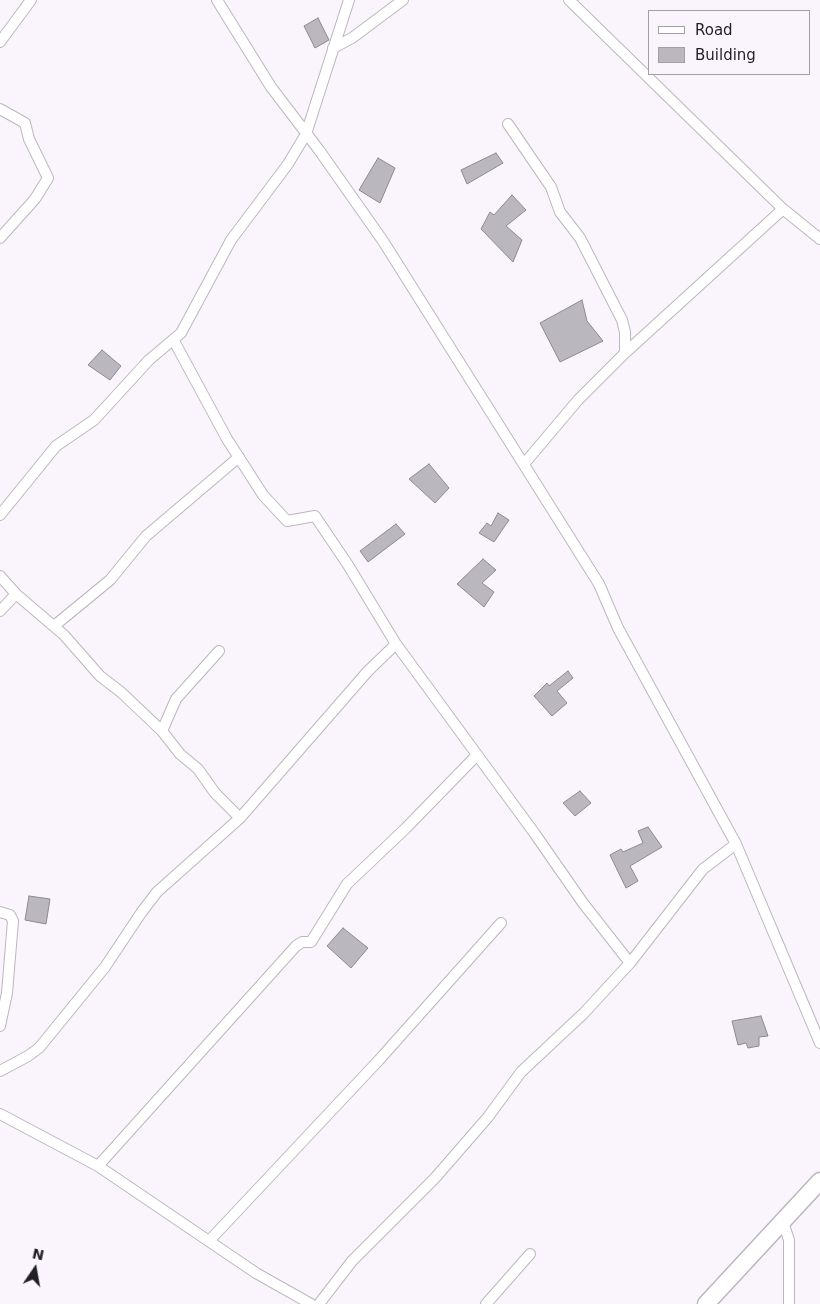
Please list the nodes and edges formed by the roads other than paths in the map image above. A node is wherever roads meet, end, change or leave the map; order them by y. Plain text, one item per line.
1 (31, 0) edge
2 (217, 0) edge
3 (349, 0) edge
4 (403, 0) edge
5 (569, 0) edge
6 (0, 42) edge
7 (333, 48) junction
8 (0, 109) edge
9 (508, 124) dead end
10 (306, 134) junction
11 (783, 209) junction
12 (0, 238) edge
13 (820, 239) edge
14 (174, 341) junction
15 (625, 353) junction
16 (239, 457) junction
17 (524, 464) junction
18 (0, 515) edge
19 (0, 576) edge
20 (16, 594) junction
21 (0, 611) edge
22 (54, 626) junction
23 (396, 644) junction
24 (219, 651) dead end
25 (162, 730) junction
26 (477, 755) junction
27 (240, 818) junction
28 (736, 844) junction
29 (0, 912) edge
30 (501, 923) dead end
31 (630, 963) junction
32 (3, 992) edge
33 (0, 1026) edge
34 (820, 1043) edge
35 (0, 1071) edge
36 (0, 1114) edge
37 (98, 1166) junction
38 (820, 1181) edge
39 (782, 1222) junction
40 (209, 1241) junction
41 (530, 1254) dead end
42 (311, 1304) edge
43 (319, 1304) edge
44 (486, 1304) edge
45 (706, 1304) edge
46 (789, 1304) edge

1 - 6 street
2 - 10 street
3 - 7 street
4 - 7 street
5 - 11 street
7 - 10 street
8 - 12 street
9 - 15 street
10 - 14 street
10 - 17 street
11 - 13 street
11 - 15 street
14 - 16 street
14 - 18 street
15 - 17 street
16 - 22 street
16 - 23 street
17 - 28 street
19 - 20 street
20 - 21 street
20 - 22 street
22 - 25 street
23 - 26 street
23 - 27 street
24 - 25 street
25 - 27 street
26 - 31 street
26 - 37 street
27 - 35 street
28 - 31 street
28 - 34 street
29 - 32 street
30 - 40 street
31 - 43 street
32 - 33 street
36 - 37 street
37 - 40 street
38 - 39 main road
39 - 45 main road
39 - 46 street
40 - 42 street
41 - 44 street

